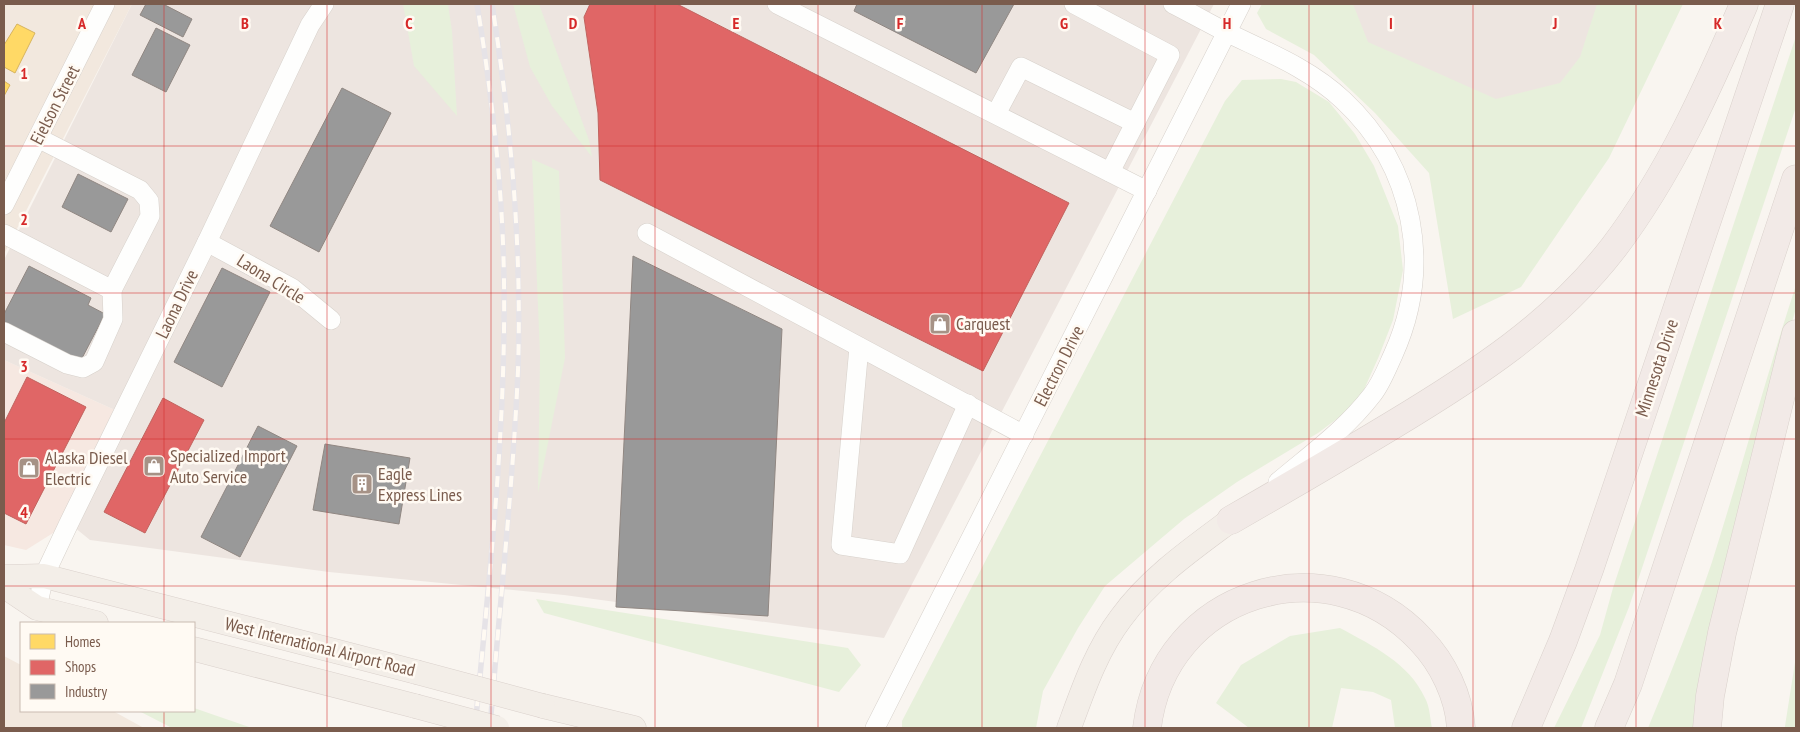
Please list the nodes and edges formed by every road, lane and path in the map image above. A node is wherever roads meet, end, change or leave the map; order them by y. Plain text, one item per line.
1 (106, 4) edge
2 (324, 4) edge
3 (777, 4) edge
4 (1074, 4) edge
5 (1173, 4) edge
6 (1241, 4) edge
7 (1744, 4) edge
8 (1780, 4) edge
9 (1101, 10) edge
10 (1227, 32) junction
11 (996, 114) junction
12 (1135, 123) junction
13 (38, 138) junction
14 (1110, 172) junction
15 (1796, 179) edge
16 (1147, 191) junction
17 (4, 206) edge
18 (647, 233) dead end
19 (4, 234) edge
20 (208, 242) junction
21 (112, 290) junction
22 (331, 320) dead end
23 (4, 332) edge
24 (1796, 334) edge
25 (859, 346) junction
26 (968, 404) junction
27 (1024, 435) junction
28 (1231, 520) junction
29 (44, 576) junction
30 (4, 577) edge
31 (4, 586) edge
32 (37, 608) junction
33 (92, 622) edge
34 (195, 649) edge
35 (1614, 723) edge
36 (497, 728) edge
37 (634, 728) edge
38 (875, 728) edge
39 (1069, 728) edge
40 (1147, 728) edge
41 (1461, 728) edge
42 (1526, 728) edge
43 (1707, 728) edge

1 - 13 street, Eielson Street
2 - 20 street, Laona Drive
3 - 11 street
4 - 9 street
5 - 10 street
6 - 10 street, Electron Drive
7 - 28 highway
8 - 42 highway, Minnesota Drive
9 - 12 street
10 - 16 street, Electron Drive
10 - 28 street
11 - 12 street
11 - 14 street
12 - 14 street
13 - 17 street, Eielson Street
13 - 21 street
14 - 16 street
15 - 35 highway
16 - 27 street, Electron Drive
18 - 25 street
19 - 21 street
20 - 22 street, Laona Circle
20 - 29 street, Laona Drive
21 - 23 street
24 - 43 highway
25 - 26 street
25 - 26 street
26 - 27 street
27 - 38 street, Electron Drive
28 - 39 main road
29 - 30 main road, West International Airport Road
29 - 32 street, Laona Drive
29 - 37 main road, West International Airport Road, bridge
31 - 32 main road
32 - 33 main road
34 - 36 main road, West International Airport Road, bridge
40 - 41 highway

